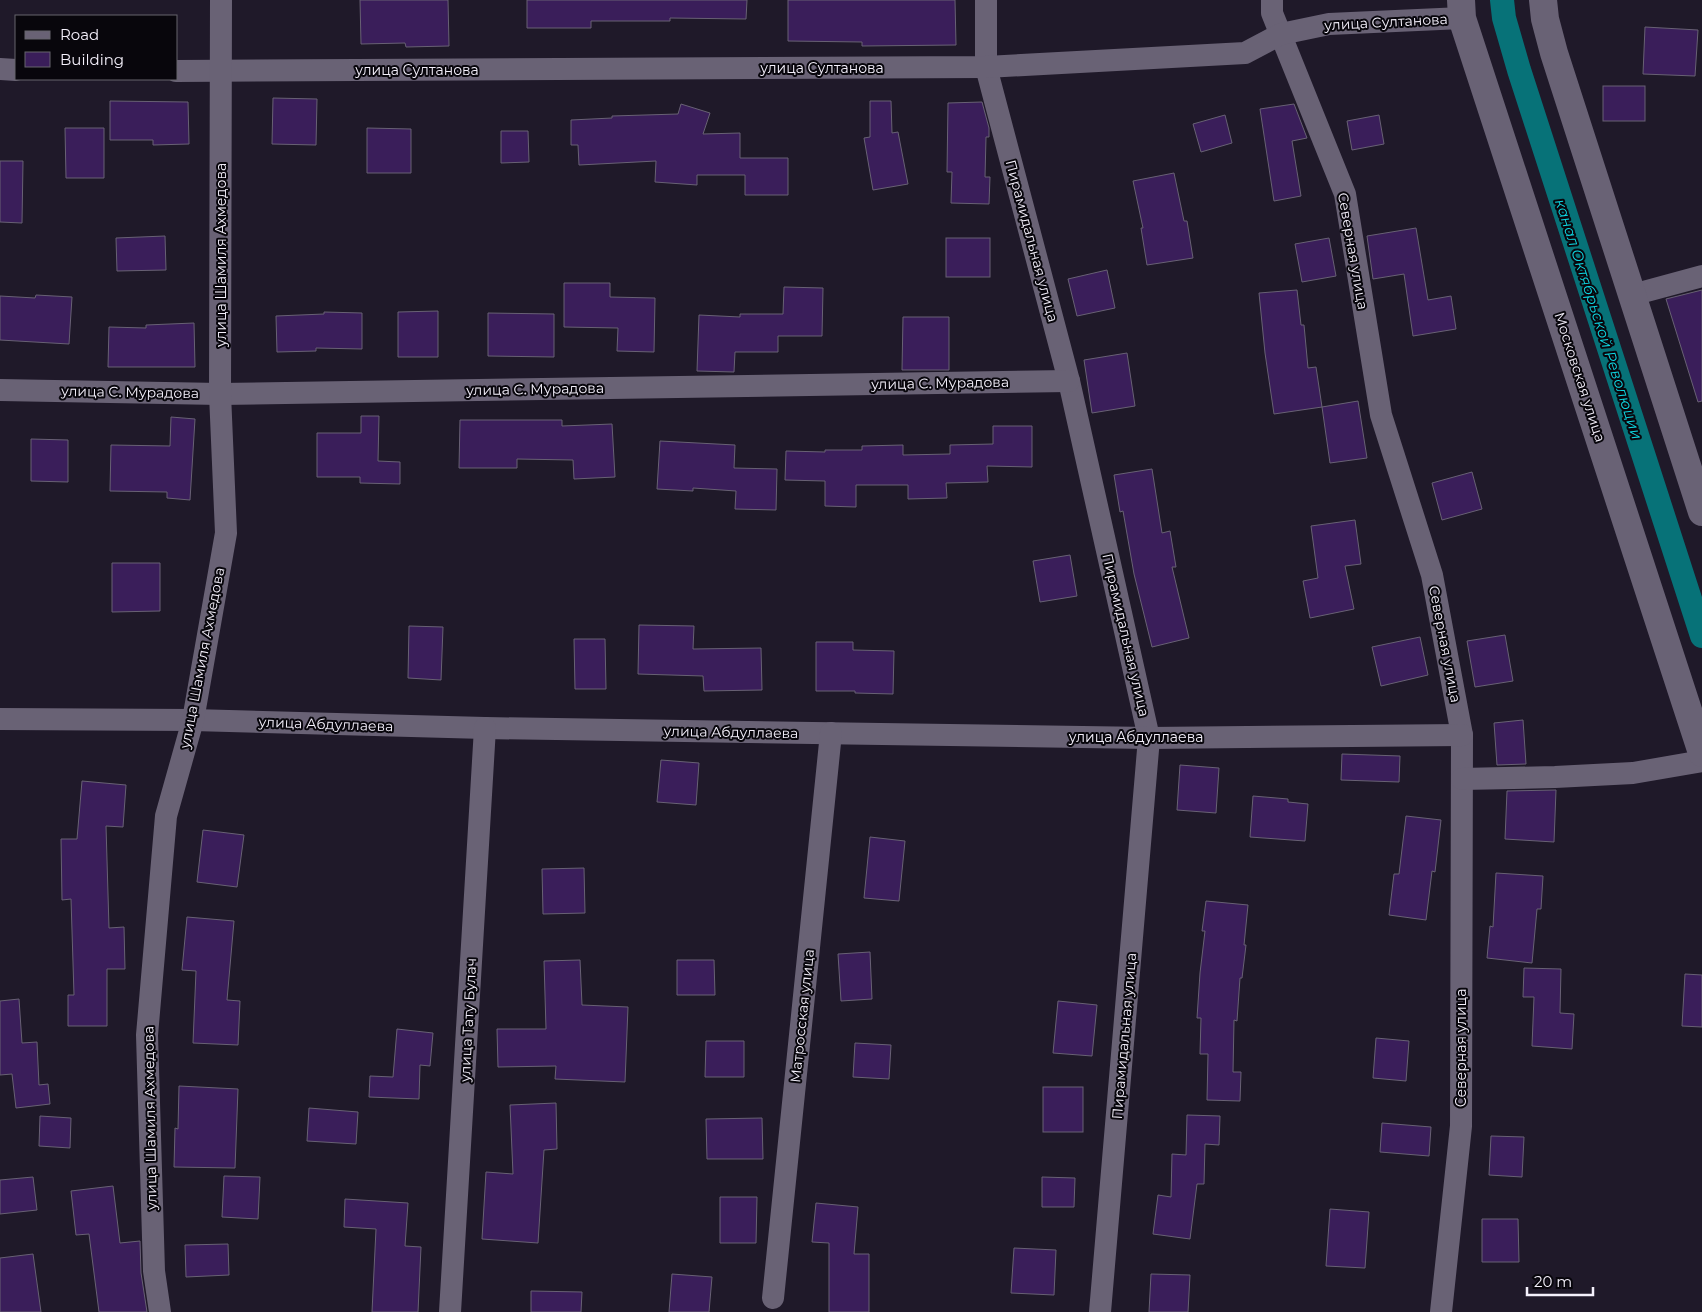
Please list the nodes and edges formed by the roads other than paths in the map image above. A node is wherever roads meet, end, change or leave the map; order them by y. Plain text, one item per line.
1 (222, 0) edge
2 (986, 0) edge
3 (1272, 0) edge
4 (1543, 0) edge
5 (1462, 9) edge
6 (1282, 34) junction
7 (986, 68) junction
8 (0, 70) edge
9 (15, 70) edge
10 (178, 71) edge
11 (221, 71) junction
12 (1702, 276) edge
13 (1632, 295) junction
14 (1069, 381) junction
15 (0, 390) edge
16 (220, 394) junction
17 (1702, 512) edge
18 (0, 719) edge
19 (193, 720) junction
20 (485, 728) junction
21 (831, 734) junction
22 (1462, 735) junction
23 (1149, 738) junction
24 (1702, 753) edge
25 (1702, 761) edge
26 (1462, 778) junction
27 (774, 1298) dead end
28 (160, 1312) edge
29 (450, 1312) edge
30 (1100, 1312) edge
31 (1441, 1312) edge

1 - 11 street, улица Шамиля Ахмедова
2 - 7 street, Пирамидальная улица
3 - 6 street, Северная улица
4 - 13 main road
5 - 6 street, улица Султанова
5 - 24 main road, Московская улица
6 - 7 street, улица Султанова
6 - 22 street, Северная улица
7 - 11 street, улица Султанова
7 - 14 street, Пирамидальная улица
8 - 9 street
10 - 11 street, улица Султанова
11 - 16 street, улица Шамиля Ахмедова
12 - 13 street
13 - 17 main road
14 - 16 street, улица С. Мурадова
14 - 23 street, Пирамидальная улица
15 - 16 street, улица С. Мурадова
16 - 19 street, улица Шамиля Ахмедова
18 - 19 street, улица Абдуллаева
19 - 20 street, улица Абдуллаева
19 - 28 street, улица Шамиля Ахмедова
20 - 21 street, улица Абдуллаева
20 - 29 street, улица Тату Булач
21 - 23 street, улица Абдуллаева
21 - 27 street, Матросская улица
22 - 23 street, улица Абдуллаева
22 - 26 street, Северная улица
23 - 30 street, Пирамидальная улица
25 - 26 street
26 - 31 street, Северная улица

